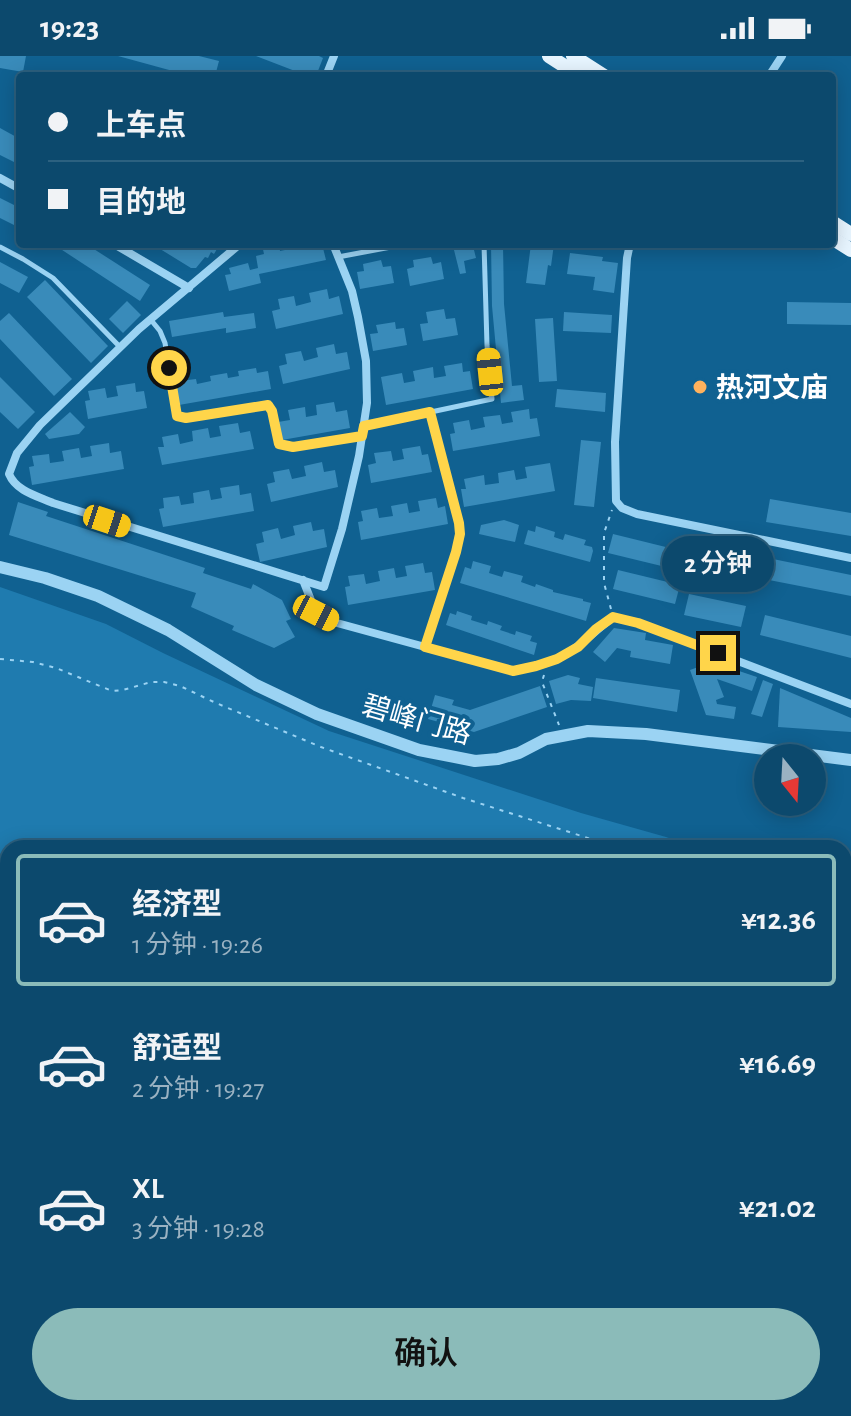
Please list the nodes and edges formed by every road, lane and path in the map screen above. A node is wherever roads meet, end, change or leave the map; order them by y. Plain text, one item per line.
1 (549, 56) edge
2 (573, 56) edge
3 (574, 72) edge
4 (598, 72) edge
5 (0, 247) edge
6 (121, 248) edge
7 (235, 248) edge
8 (335, 248) edge
9 (386, 248) edge
10 (484, 248) edge
11 (629, 248) edge
12 (338, 257) junction
13 (189, 288) junction
14 (151, 320) junction
15 (121, 347) junction
16 (430, 412) junction
17 (363, 431) junction
18 (0, 483) edge
19 (15, 484) junction
20 (616, 501) junction
21 (851, 558) edge
22 (0, 567) edge
23 (303, 580) junction
24 (613, 617) junction
25 (425, 647) junction
26 (0, 659) edge
27 (545, 673) dead end
28 (851, 704) edge
29 (563, 736) junction
30 (851, 760) edge
31 (594, 840) edge

1 - 3 main road
2 - 4 main road
5 - 15 lane
6 - 13 street
7 - 13 street
8 - 12 street
9 - 12 lane
10 - 16 lane
11 - 20 street
12 - 17 street
13 - 14 street
14 - 15 street
14 - 17 lane
15 - 19 street
16 - 17 lane
16 - 25 lane
17 - 23 street
18 - 19 street
19 - 23 street
20 - 21 street
20 - 24 path
22 - 29 street, 碧峰门路
23 - 25 street
24 - 25 street
24 - 28 street
26 - 31 path
27 - 29 path
29 - 30 street, 碧峰门路

